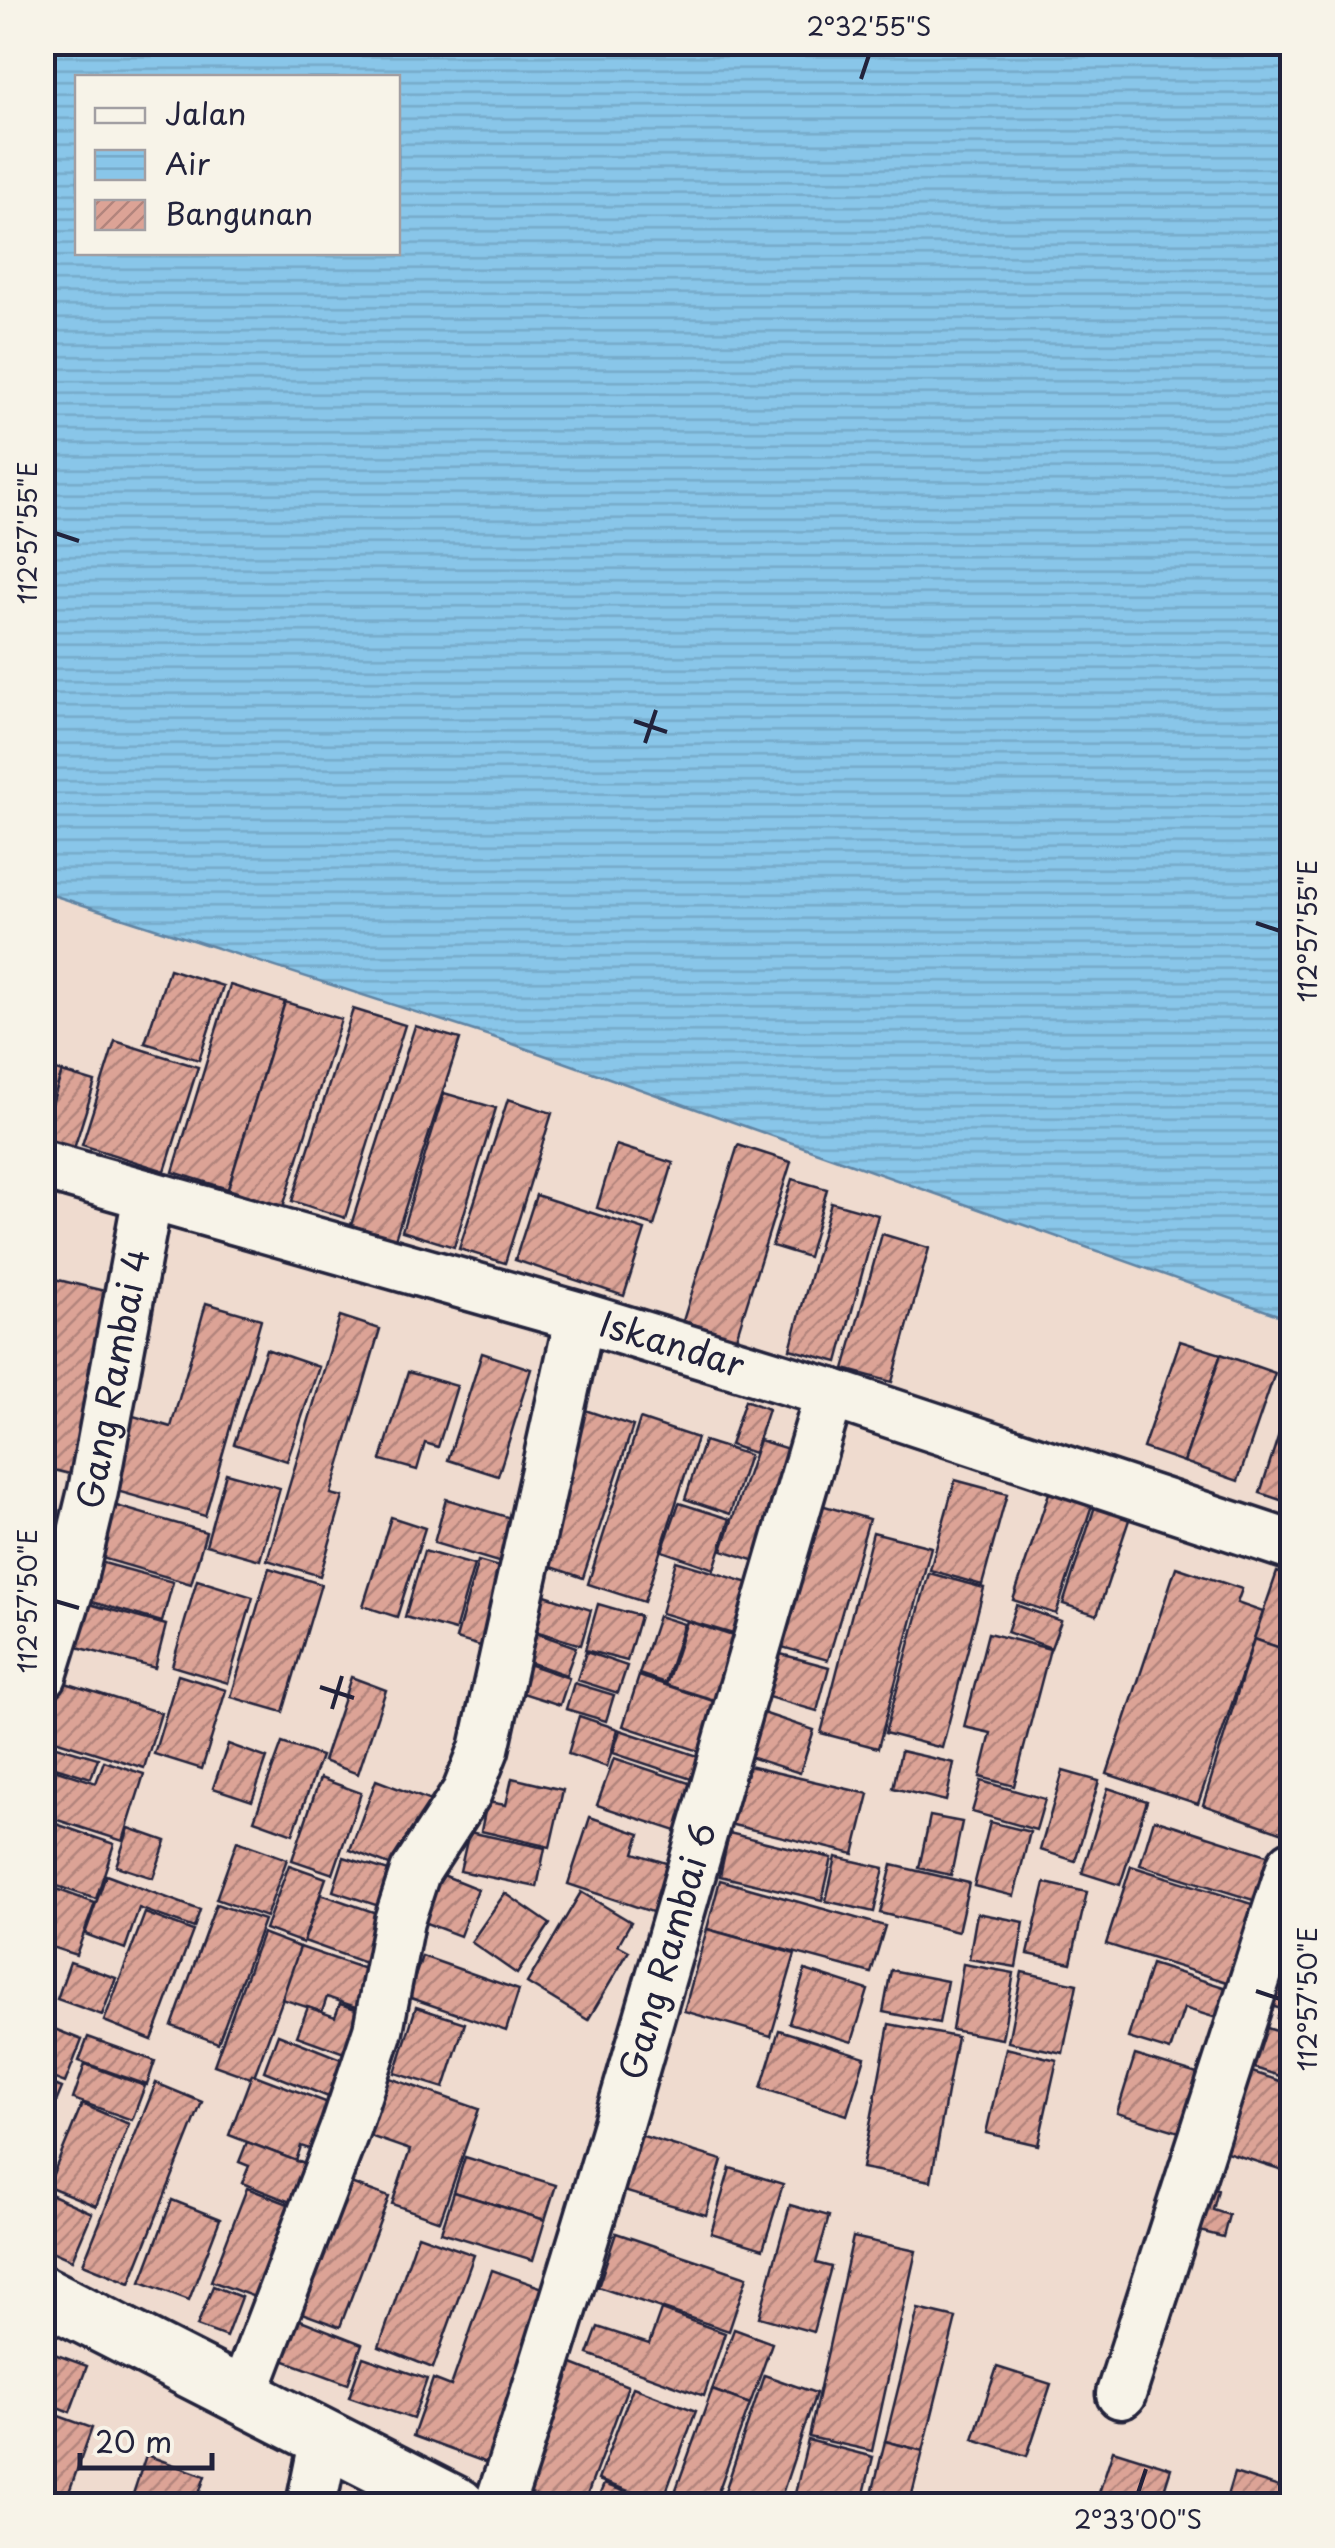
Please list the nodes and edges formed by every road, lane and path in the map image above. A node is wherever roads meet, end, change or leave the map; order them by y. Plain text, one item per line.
1 (42, 1165) edge
2 (148, 1195) junction
3 (580, 1317) junction
4 (830, 1394) junction
5 (1292, 1546) edge
6 (42, 1675) edge
7 (1292, 1865) edge
8 (42, 2294) edge
9 (1121, 2394) dead end
10 (243, 2396) junction
11 (325, 2437) junction
12 (311, 2506) edge
13 (458, 2506) edge
14 (499, 2506) edge

1 - 2 street, Iskandar
2 - 3 street, Iskandar
2 - 6 street, Gang Rambai 4
3 - 4 street, Iskandar
3 - 10 street
4 - 5 street, Iskandar
4 - 14 street, Gang Rambai 6
7 - 9 street
8 - 10 street
10 - 11 street
11 - 12 street
11 - 13 street

